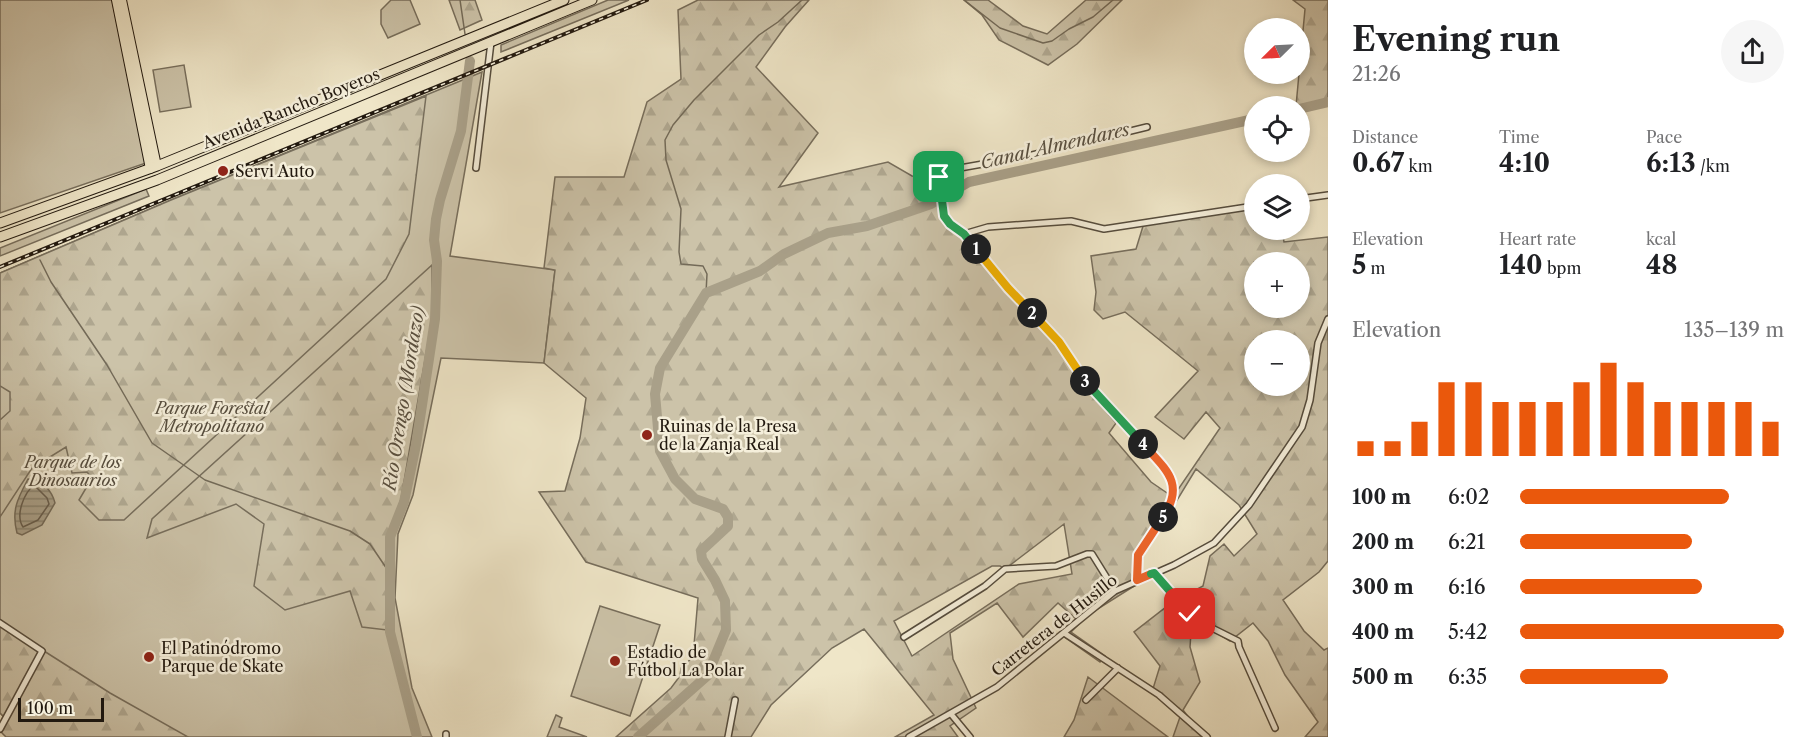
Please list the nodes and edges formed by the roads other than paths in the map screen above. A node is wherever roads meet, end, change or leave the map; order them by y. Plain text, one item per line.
1 (116, 0) edge
2 (122, 0) edge
3 (564, 0) edge
4 (592, 0) edge
5 (491, 42) junction
6 (1147, 127) dead end
7 (184, 168) junction
8 (476, 168) dead end
9 (151, 169) junction
10 (136, 187) junction
11 (1328, 195) edge
12 (1310, 197) edge
13 (1244, 208) edge
14 (0, 223) edge
15 (964, 234) junction
16 (0, 237) edge
17 (1328, 319) edge
18 (1154, 573) junction
19 (1137, 580) junction
20 (1115, 591) junction
21 (0, 623) edge
22 (1064, 633) junction
23 (904, 637) dead end
24 (1118, 668) junction
25 (735, 700) dead end
26 (1086, 700) dead end
27 (951, 714) junction
28 (1275, 728) dead end
29 (0, 729) edge
30 (728, 737) edge
31 (909, 737) edge
32 (970, 737) edge
33 (1207, 737) edge

1 - 9 main road
2 - 9 main road
3 - 9 highway, Avenida Rancho Boyeros
4 - 5 highway, Avenida Rancho Boyeros
5 - 7 highway, Avenida Rancho Boyeros
5 - 8 street
6 - 15 street
7 - 9 highway
7 - 10 highway, Avenida Rancho Boyeros
9 - 10 highway
9 - 14 highway, Avenida Rancho Boyeros
10 - 16 highway, Avenida Rancho Boyeros
11 - 12 street
13 - 15 street
15 - 19 street
17 - 18 street, Carretera de Husillo
18 - 19 street, Carretera de Husillo
18 - 28 street
19 - 20 street, Carretera de Husillo
20 - 22 street, Carretera de Husillo
20 - 23 street
21 - 29 street
22 - 24 street
22 - 27 street, Carretera de Husillo
24 - 26 street
24 - 33 street
25 - 30 street
27 - 31 street, Carretera de Husillo
27 - 32 street

